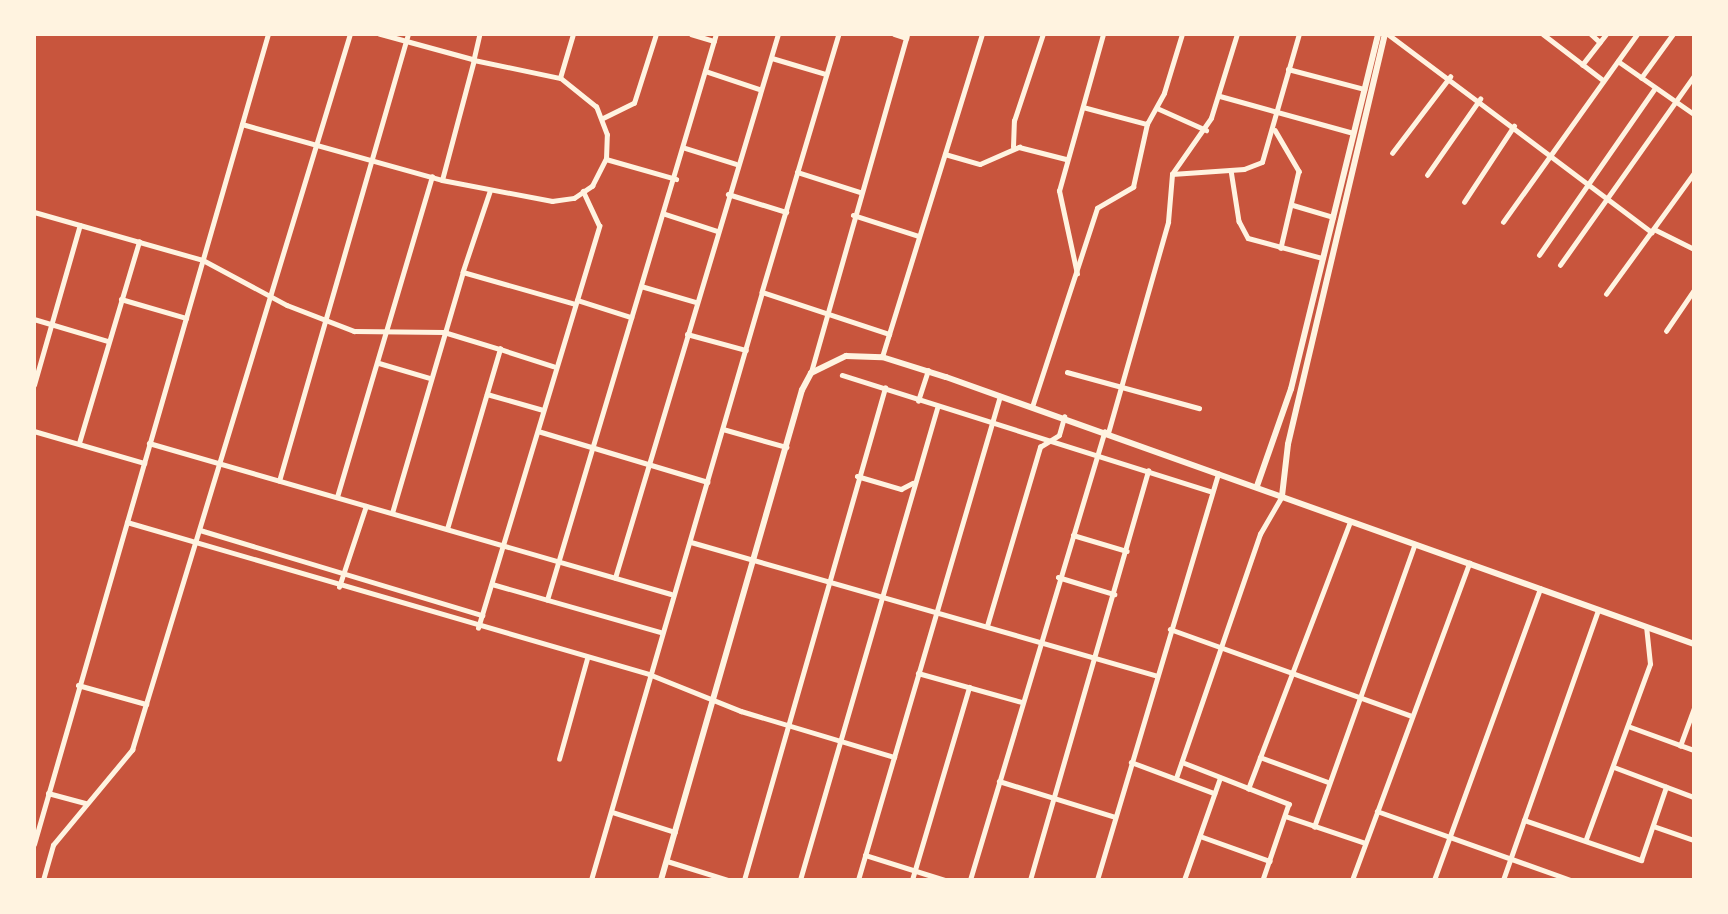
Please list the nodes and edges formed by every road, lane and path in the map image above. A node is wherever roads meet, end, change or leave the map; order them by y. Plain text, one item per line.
1 (268, 34) edge
2 (350, 34) edge
3 (380, 34) edge
4 (408, 34) edge
5 (480, 34) edge
6 (573, 34) edge
7 (657, 34) edge
8 (691, 34) edge
9 (716, 34) edge
10 (778, 34) edge
11 (839, 34) edge
12 (894, 34) edge
13 (982, 34) edge
14 (1043, 34) edge
15 (1103, 34) edge
16 (1182, 34) edge
17 (1237, 34) edge
18 (1299, 34) edge
19 (1378, 34) edge
20 (1386, 34) edge
21 (1543, 34) edge
22 (1591, 34) edge
23 (1606, 34) edge
24 (1637, 34) edge
25 (907, 36) edge
26 (1670, 36) edge
27 (714, 41) junction
28 (405, 42) junction
29 (1600, 42) junction
30 (772, 58) junction
31 (474, 60) junction
32 (1618, 61) junction
33 (1582, 65) junction
34 (1288, 69) junction
35 (705, 71) junction
36 (826, 74) junction
37 (1694, 76) edge
38 (1450, 77) junction
39 (560, 78) junction
40 (1641, 78) junction
41 (1603, 80) junction
42 (759, 88) junction
43 (1655, 88) junction
44 (1364, 89) junction
45 (1220, 96) junction
46 (1480, 99) junction
47 (1675, 101) junction
48 (1083, 107) junction
49 (1157, 108) junction
50 (1276, 112) junction
51 (1694, 114) edge
52 (603, 118) junction
53 (242, 124) junction
54 (1147, 124) junction
55 (1514, 126) junction
56 (1275, 129) junction
57 (1206, 130) junction
58 (1353, 134) junction
59 (317, 145) junction
60 (1013, 147) junction
61 (685, 148) junction
62 (1392, 153) dead end
63 (945, 154) junction
64 (1550, 154) junction
65 (606, 159) junction
66 (1066, 159) junction
67 (372, 160) junction
68 (736, 164) junction
69 (1231, 170) junction
70 (797, 172) junction
71 (1694, 172) edge
72 (1172, 174) junction
73 (1427, 175) dead end
74 (432, 177) junction
75 (675, 178) junction
76 (442, 180) junction
77 (1587, 185) junction
78 (489, 192) junction
79 (583, 192) junction
80 (860, 192) junction
81 (728, 194) junction
82 (1607, 201) junction
83 (1464, 202) dead end
84 (1293, 205) junction
85 (34, 212) edge
86 (786, 212) junction
87 (665, 214) junction
88 (853, 215) junction
89 (1333, 217) junction
90 (1503, 222) dead end
91 (80, 225) junction
92 (717, 231) junction
93 (1653, 231) junction
94 (1329, 234) junction
95 (919, 236) junction
96 (1337, 236) junction
97 (139, 242) junction
98 (1281, 248) junction
99 (1694, 249) edge
100 (1539, 255) dead end
101 (1322, 258) junction
102 (203, 260) junction
103 (1560, 265) dead end
104 (463, 272) junction
105 (1077, 274) junction
106 (641, 286) junction
107 (1694, 290) edge
108 (762, 292) junction
109 (1606, 294) dead end
110 (273, 298) junction
111 (121, 299) junction
112 (576, 302) junction
113 (696, 302) junction
114 (828, 313) junction
115 (631, 317) junction
116 (186, 318) junction
117 (34, 319) edge
118 (326, 322) junction
119 (52, 324) junction
120 (1666, 331) dead end
121 (389, 332) junction
122 (444, 332) junction
123 (687, 334) junction
124 (889, 334) junction
125 (108, 341) junction
126 (1302, 345) junction
127 (1311, 347) junction
128 (500, 349) junction
129 (746, 350) junction
130 (882, 357) junction
131 (379, 363) junction
132 (553, 366) junction
133 (928, 371) junction
134 (1067, 372) dead end
135 (811, 373) junction
136 (842, 375) dead end
137 (430, 378) junction
138 (34, 385) edge
139 (1123, 387) junction
140 (885, 388) junction
141 (487, 394) junction
142 (1000, 395) junction
143 (918, 401) junction
144 (937, 407) junction
145 (1032, 407) junction
146 (1199, 408) dead end
147 (543, 410) junction
148 (1064, 417) junction
149 (991, 424) junction
150 (723, 429) junction
151 (34, 431) edge
152 (538, 431) junction
153 (1106, 433) junction
154 (1051, 440) junction
155 (80, 443) junction
156 (150, 443) junction
157 (786, 447) junction
158 (595, 449) junction
159 (1096, 456) junction
160 (144, 463) junction
161 (220, 464) junction
162 (649, 464) junction
163 (1148, 471) junction
164 (1218, 474) junction
165 (857, 476) junction
166 (279, 480) junction
167 (915, 481) junction
168 (708, 482) junction
169 (1257, 486) junction
170 (1212, 492) junction
171 (1282, 496) junction
172 (337, 497) junction
173 (366, 506) junction
174 (392, 513) junction
175 (127, 522) junction
176 (1350, 522) junction
177 (447, 529) junction
178 (200, 530) junction
179 (1073, 535) junction
180 (691, 542) junction
181 (196, 543) junction
182 (1415, 544) junction
183 (504, 545) junction
184 (1127, 551) junction
185 (560, 562) junction
186 (756, 562) junction
187 (1469, 563) junction
188 (343, 574) junction
189 (1058, 577) junction
190 (615, 578) junction
191 (831, 580) junction
192 (492, 584) junction
193 (339, 587) junction
194 (1540, 589) junction
195 (671, 594) junction
196 (1114, 594) junction
197 (881, 595) junction
198 (547, 600) junction
199 (1598, 610) junction
200 (935, 611) junction
201 (483, 615) junction
202 (987, 627) junction
203 (1646, 627) junction
204 (478, 628) junction
205 (1170, 629) junction
206 (660, 632) junction
207 (1039, 642) junction
208 (1694, 644) edge
209 (1222, 648) junction
210 (1094, 656) junction
211 (587, 659) junction
212 (918, 673) junction
213 (649, 674) junction
214 (1292, 674) junction
215 (1156, 675) junction
216 (78, 686) junction
217 (969, 687) junction
218 (716, 697) junction
219 (1360, 699) junction
220 (1022, 702) junction
221 (146, 704) junction
222 (1694, 708) edge
223 (1412, 716) junction
224 (1692, 717) edge
225 (789, 726) junction
226 (1628, 726) junction
227 (839, 740) junction
228 (1680, 746) junction
229 (1694, 750) edge
230 (894, 757) junction
231 (1260, 757) junction
232 (559, 759) dead end
233 (1131, 762) junction
234 (1182, 762) junction
235 (1614, 767) junction
236 (1176, 778) junction
237 (1220, 778) junction
238 (999, 781) junction
239 (1328, 782) junction
240 (1666, 787) junction
241 (1248, 789) junction
242 (1215, 792) junction
243 (47, 793) junction
244 (1053, 797) junction
245 (1694, 797) edge
246 (86, 803) junction
247 (1377, 811) junction
248 (612, 812) junction
249 (1285, 816) junction
250 (1115, 817) junction
251 (1524, 820) junction
252 (1314, 826) junction
253 (1653, 826) junction
254 (675, 832) junction
255 (1200, 836) junction
256 (1450, 838) junction
257 (1586, 840) junction
258 (1694, 840) edge
259 (1365, 843) junction
260 (34, 844) edge
261 (865, 855) junction
262 (1510, 860) junction
263 (667, 861) junction
264 (1270, 861) junction
265 (914, 871) junction
266 (43, 879) edge
267 (591, 879) edge
268 (661, 879) edge
269 (728, 879) edge
270 (744, 879) edge
271 (800, 879) edge
272 (858, 879) edge
273 (912, 879) edge
274 (945, 879) edge
275 (970, 879) edge
276 (1030, 879) edge
277 (1097, 879) edge
278 (1184, 879) edge
279 (1263, 879) edge
280 (1353, 879) edge
281 (1434, 879) edge
282 (1503, 879) edge
283 (1571, 879) edge

1 - 53 street
2 - 59 street
3 - 28 street
4 - 28 street
5 - 31 street
6 - 39 street
7 - 52 street
8 - 27 street
9 - 27 street
10 - 30 street
11 - 36 street
12 - 25 street
13 - 63 street
14 - 60 street
15 - 48 street
16 - 49 street
17 - 45 street
18 - 34 street
19 - 44 main road
20 - 38 street
20 - 96 main road
21 - 33 street
22 - 29 street
23 - 29 street
24 - 32 street
25 - 80 street
26 - 40 street
27 - 35 street
28 - 31 street
28 - 67 street
29 - 33 street
30 - 36 street
30 - 42 street
31 - 39 street
31 - 76 street
32 - 40 street
32 - 41 street
33 - 41 street
34 - 44 street
34 - 50 street
35 - 42 street
35 - 61 street
36 - 70 street
37 - 47 street
38 - 46 street
38 - 62 street
39 - 52 street
40 - 43 street
41 - 64 street
42 - 68 street
43 - 47 street
43 - 77 street
44 - 58 main road
45 - 50 street
45 - 57 street
46 - 55 street
46 - 73 street
47 - 51 street
47 - 82 street
48 - 54 street
48 - 66 street
49 - 54 street
49 - 57 street
50 - 56 street
50 - 58 street
52 - 65 street
53 - 59 street
53 - 102 street
54 - 105 street
55 - 64 street
55 - 83 street
56 - 69 street
56 - 84 street
57 - 72 street
58 - 89 main road
59 - 67 street
59 - 110 street
60 - 63 street
60 - 66 street
61 - 68 street
61 - 75 street
63 - 95 street
64 - 77 street
64 - 90 street
65 - 75 street
65 - 79 street
66 - 105 street
67 - 74 street
67 - 118 street
68 - 81 street
69 - 72 street
69 - 98 street
70 - 80 street
70 - 86 street
71 - 93 street
72 - 139 street
74 - 76 street
74 - 121 street
75 - 87 street
76 - 78 street
77 - 82 street
77 - 100 street
78 - 79 street
78 - 104 street
79 - 112 street
80 - 88 street
81 - 86 street
81 - 92 street
82 - 93 street
82 - 103 street
84 - 89 street
84 - 98 street
85 - 91 street
86 - 108 street
87 - 92 street
87 - 106 street
88 - 95 street
88 - 114 street
89 - 94 main road
91 - 97 street
91 - 119 street
92 - 113 street
93 - 99 street
93 - 109 street
94 - 96 main road
94 - 101 main road
95 - 124 street
96 - 127 main road
97 - 102 street
97 - 111 street
98 - 101 street
101 - 126 main road
102 - 110 street
102 - 116 street
104 - 112 street
104 - 122 street
105 - 145 street
106 - 113 street
106 - 115 street
107 - 120 street
108 - 114 street
108 - 129 street
110 - 118 street
110 - 161 street
111 - 116 street
111 - 125 street
112 - 115 street
112 - 132 street
113 - 123 street
114 - 124 street
114 - 135 street
115 - 158 street
116 - 156 street
117 - 119 street
118 - 121 street
118 - 166 street
119 - 125 street
119 - 138 street
121 - 122 street
121 - 131 street
122 - 128 street
122 - 137 street
123 - 129 street
123 - 162 street
124 - 130 street
125 - 155 street
126 - 127 main road
126 - 169 main road
127 - 171 main road
128 - 132 street
128 - 141 street
129 - 150 street
130 - 133 main road
130 - 135 main road
131 - 137 street
131 - 172 street
132 - 147 street
133 - 142 main road
133 - 143 street
134 - 139 street
135 - 157 main road
136 - 140 street
137 - 174 street
139 - 146 street
139 - 153 street
140 - 143 street
140 - 165 street
141 - 147 street
141 - 177 street
142 - 145 main road
142 - 149 street
143 - 144 street
144 - 149 street
144 - 167 street
145 - 148 main road
147 - 152 street
148 - 153 main road
148 - 154 street
149 - 154 street
149 - 200 street
150 - 157 street
150 - 168 street
151 - 155 street
152 - 158 street
152 - 183 street
153 - 159 street
153 - 164 main road
154 - 159 street
154 - 202 street
155 - 160 street
156 - 160 street
156 - 161 street
157 - 186 main road
158 - 162 street
158 - 185 street
159 - 163 street
159 - 179 street
160 - 175 street
161 - 166 street
161 - 178 street
162 - 168 street
162 - 190 street
163 - 170 street
163 - 184 street
164 - 169 main road
164 - 170 street
165 - 167 street
165 - 191 street
166 - 172 street
167 - 197 street
168 - 180 street
169 - 171 main road
170 - 205 street
171 - 176 main road
171 - 209 street
172 - 173 street
173 - 174 street
173 - 188 street
174 - 177 street
175 - 181 street
175 - 216 street
176 - 182 main road
176 - 214 street
177 - 183 street
178 - 181 street
178 - 188 street
179 - 184 street
179 - 189 street
180 - 186 street
180 - 195 street
181 - 193 street
181 - 221 street
182 - 187 main road
182 - 219 street
183 - 185 street
183 - 192 street
184 - 196 street
185 - 190 street
185 - 198 street
186 - 191 street
186 - 218 main road
187 - 194 main road
187 - 223 street
188 - 193 street
188 - 201 street
189 - 196 street
189 - 207 street
190 - 195 street
191 - 197 street
191 - 225 street
192 - 198 street
192 - 201 street
193 - 204 street
194 - 199 main road
194 - 256 street
195 - 206 street
196 - 210 street
197 - 200 street
197 - 227 street
198 - 206 street
199 - 203 main road
199 - 251 street
200 - 202 street
200 - 212 street
201 - 204 street
202 - 207 street
203 - 208 main road
203 - 226 street
204 - 211 street
205 - 209 street
205 - 215 street
206 - 213 street
207 - 210 street
207 - 220 street
209 - 214 street
209 - 234 street
210 - 215 street
210 - 244 street
211 - 213 street
211 - 232 street
212 - 217 street
212 - 230 street
213 - 218 street
213 - 248 street
214 - 219 street
214 - 231 street
215 - 233 street
216 - 221 street
216 - 243 street
217 - 220 street
217 - 265 street
218 - 225 street
218 - 254 main road
219 - 223 street
219 - 239 street
220 - 238 street
221 - 246 street
222 - 224 street
223 - 247 street
224 - 228 street
225 - 227 street
225 - 270 street
226 - 228 street
226 - 235 street
227 - 230 street
227 - 271 street
228 - 229 street
230 - 261 street
231 - 239 street
231 - 241 street
233 - 236 street
233 - 250 street
234 - 236 street
234 - 237 street
235 - 240 street
235 - 257 street
236 - 242 street
237 - 241 street
237 - 242 street
238 - 244 street
238 - 275 street
239 - 252 street
240 - 245 street
240 - 253 street
241 - 249 street
242 - 255 street
243 - 246 street
243 - 260 street
244 - 250 street
244 - 276 street
246 - 266 street
247 - 256 street
247 - 259 street
248 - 254 street
248 - 267 street
249 - 252 street
249 - 264 street
250 - 277 street
251 - 257 street
251 - 262 street
252 - 259 street
253 - 257 street
253 - 258 street
254 - 263 main road
255 - 264 street
255 - 278 street
256 - 262 street
256 - 281 street
259 - 280 street
261 - 265 street
261 - 272 street
262 - 282 street
262 - 283 street
263 - 268 main road
263 - 269 street
264 - 279 street
265 - 273 street
265 - 274 street

